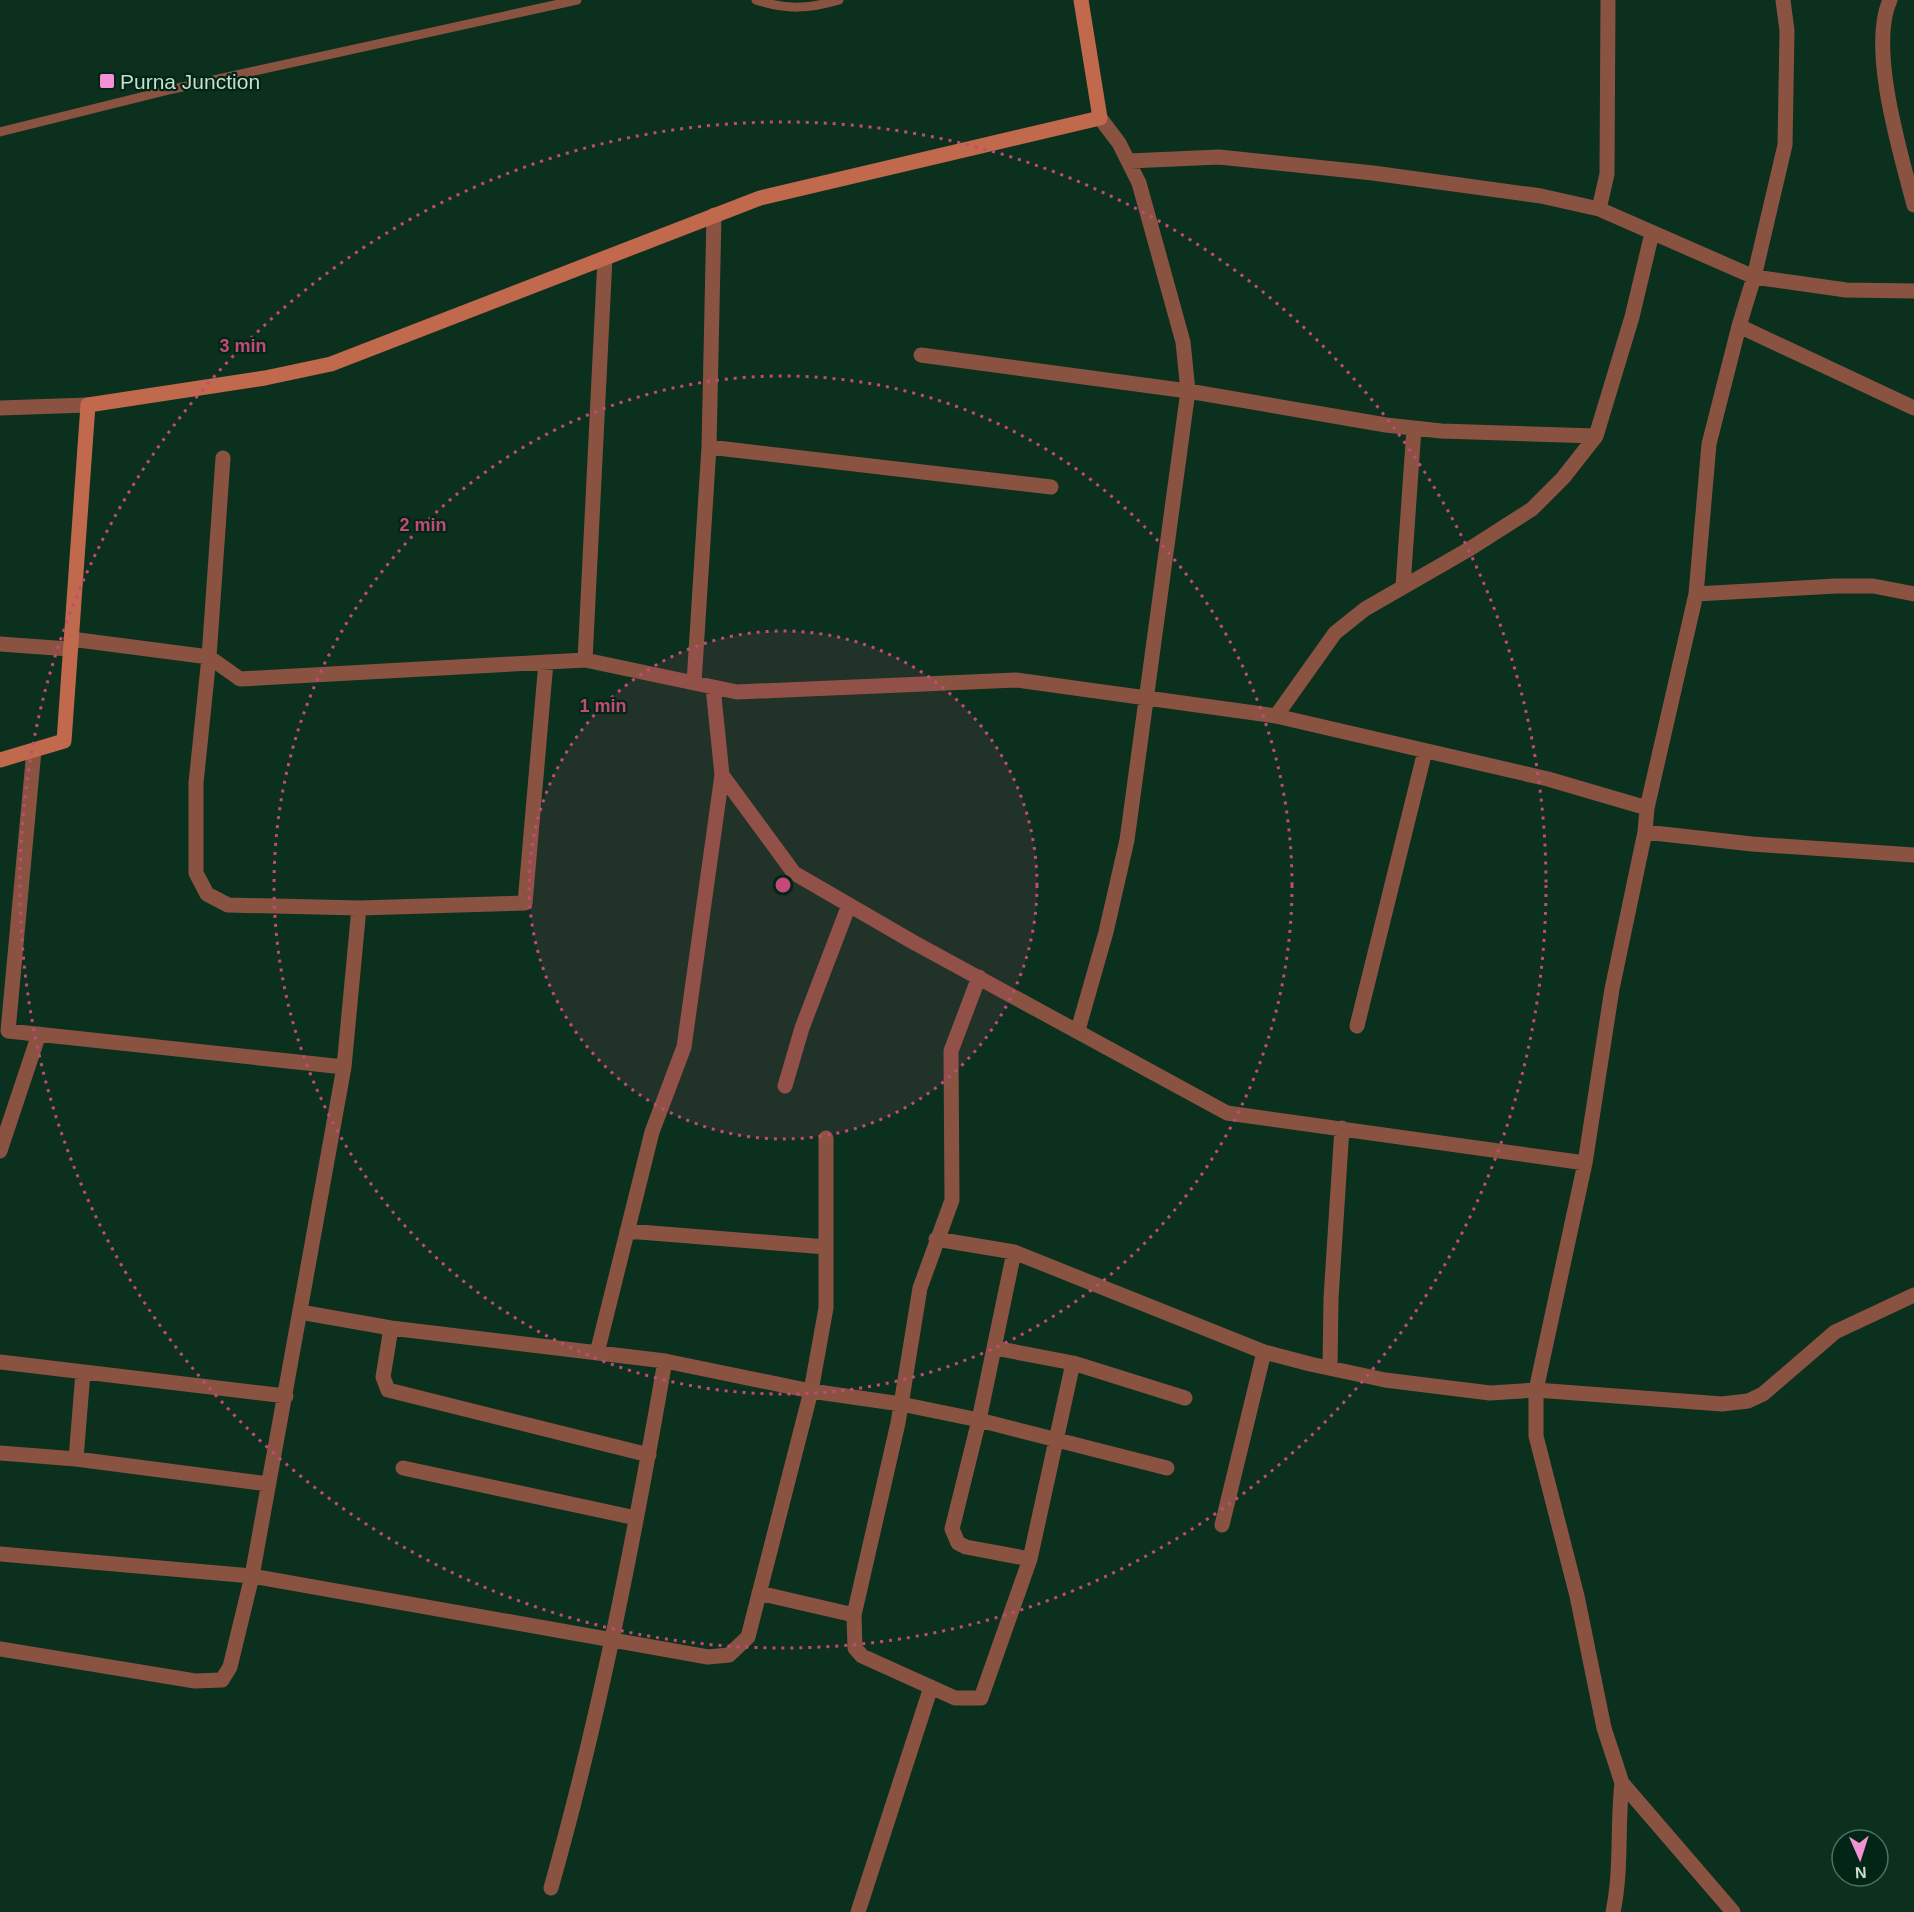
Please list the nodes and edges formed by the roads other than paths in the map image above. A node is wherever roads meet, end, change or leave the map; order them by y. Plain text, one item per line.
1 (577, 0) edge
2 (756, 0) edge
3 (839, 0) edge
4 (1082, 0) edge
5 (1608, 0) edge
6 (1783, 0) edge
7 (1890, 0) edge
8 (1100, 118) junction
9 (0, 132) edge
10 (1129, 161) junction
11 (1914, 205) edge
12 (1599, 209) junction
13 (714, 215) junction
14 (1652, 233) junction
15 (604, 258) junction
16 (1754, 277) junction
17 (1914, 291) edge
18 (1738, 326) junction
19 (921, 355) dead end
20 (1188, 391) junction
21 (88, 405) junction
22 (0, 408) edge
23 (1914, 408) edge
24 (1414, 428) junction
25 (1596, 436) junction
26 (709, 447) junction
27 (223, 458) dead end
28 (1051, 487) dead end
29 (1403, 586) junction
30 (1696, 594) junction
31 (1914, 594) edge
32 (0, 644) edge
33 (70, 644) junction
34 (209, 657) junction
35 (585, 660) junction
36 (546, 662) junction
37 (694, 683) junction
38 (713, 687) junction
39 (1148, 698) junction
40 (1276, 716) junction
41 (34, 750) junction
42 (1425, 751) junction
43 (0, 760) edge
44 (722, 775) junction
45 (1647, 808) junction
46 (1645, 832) junction
47 (1914, 855) edge
48 (849, 905) junction
49 (359, 908) junction
50 (979, 977) junction
51 (1357, 1026) dead end
52 (1078, 1030) junction
53 (39, 1034) junction
54 (344, 1067) junction
55 (785, 1086) dead end
56 (1342, 1128) junction
57 (826, 1138) dead end
58 (0, 1152) edge
59 (1585, 1163) junction
60 (627, 1231) junction
61 (936, 1239) junction
62 (826, 1247) junction
63 (1014, 1252) junction
64 (1914, 1296) edge
65 (300, 1312) junction
66 (391, 1328) junction
67 (995, 1348) junction
68 (1264, 1352) junction
69 (597, 1353) junction
70 (665, 1361) junction
71 (0, 1362) edge
72 (1073, 1363) junction
73 (1329, 1368) junction
74 (83, 1372) junction
75 (1536, 1390) junction
76 (811, 1391) junction
77 (286, 1396) junction
78 (1185, 1398) dead end
79 (901, 1404) junction
80 (980, 1420) junction
81 (1054, 1439) junction
82 (0, 1453) edge
83 (649, 1455) junction
84 (76, 1459) junction
85 (404, 1468) dead end
86 (1167, 1468) dead end
87 (268, 1484) junction
88 (636, 1518) junction
89 (1222, 1525) dead end
90 (0, 1554) edge
91 (1030, 1559) junction
92 (252, 1576) junction
93 (759, 1593) junction
94 (854, 1615) junction
95 (614, 1640) junction
96 (0, 1649) edge
97 (931, 1687) junction
98 (1622, 1783) junction
99 (551, 1888) dead end
100 (858, 1912) edge
101 (1613, 1912) edge
102 (1733, 1912) edge

1 - 9 lane
2 - 3 lane
4 - 8 main road
5 - 12 street
6 - 16 street
7 - 11 street
8 - 10 street
8 - 13 main road
10 - 12 street
10 - 20 street
12 - 14 street
13 - 15 main road
13 - 26 street
14 - 16 street
14 - 25 street
15 - 21 main road
15 - 35 street
16 - 17 street
16 - 18 street
18 - 23 street
18 - 30 street
19 - 20 street
20 - 24 street
20 - 39 street
21 - 22 street
21 - 33 main road
24 - 25 street
24 - 29 street
25 - 29 street
26 - 28 street
26 - 37 street
27 - 34 street
29 - 40 street
30 - 31 street
30 - 45 street
32 - 33 street
33 - 34 street
33 - 41 main road
34 - 36 street
34 - 49 street
35 - 36 street
35 - 37 street
36 - 49 street
37 - 38 street
38 - 39 street
38 - 44 street
39 - 40 street
39 - 52 street
40 - 42 street
41 - 43 main road
41 - 53 street
42 - 45 street
42 - 51 street
44 - 48 street
44 - 60 street
45 - 46 street
46 - 47 street
46 - 59 street
48 - 50 street
48 - 55 street
49 - 54 street
50 - 52 street
50 - 61 street
52 - 56 street
53 - 54 street
53 - 58 street
54 - 65 street
56 - 59 street
56 - 73 street
57 - 62 street
59 - 75 street
60 - 62 street
60 - 69 street
61 - 63 street
61 - 79 street
62 - 76 street
63 - 67 street
63 - 68 street
64 - 75 street
65 - 66 street
65 - 77 street
66 - 69 street
66 - 83 street
67 - 72 street
67 - 80 street
68 - 73 street
68 - 89 street
69 - 70 street
70 - 76 street
70 - 83 street
71 - 74 street
72 - 78 street
72 - 81 street
73 - 75 street
74 - 77 street
74 - 84 street
75 - 98 street
76 - 79 street
76 - 93 street
77 - 87 street
79 - 80 street
79 - 94 street
80 - 81 street
80 - 91 street
81 - 86 street
81 - 91 street
82 - 84 street
83 - 88 street
84 - 87 street
85 - 88 street
87 - 92 street
88 - 95 street
90 - 92 street
91 - 97 street
92 - 95 street
92 - 96 street
93 - 94 street
93 - 95 street
94 - 97 street
95 - 99 street
97 - 100 street
98 - 101 street
98 - 102 street

